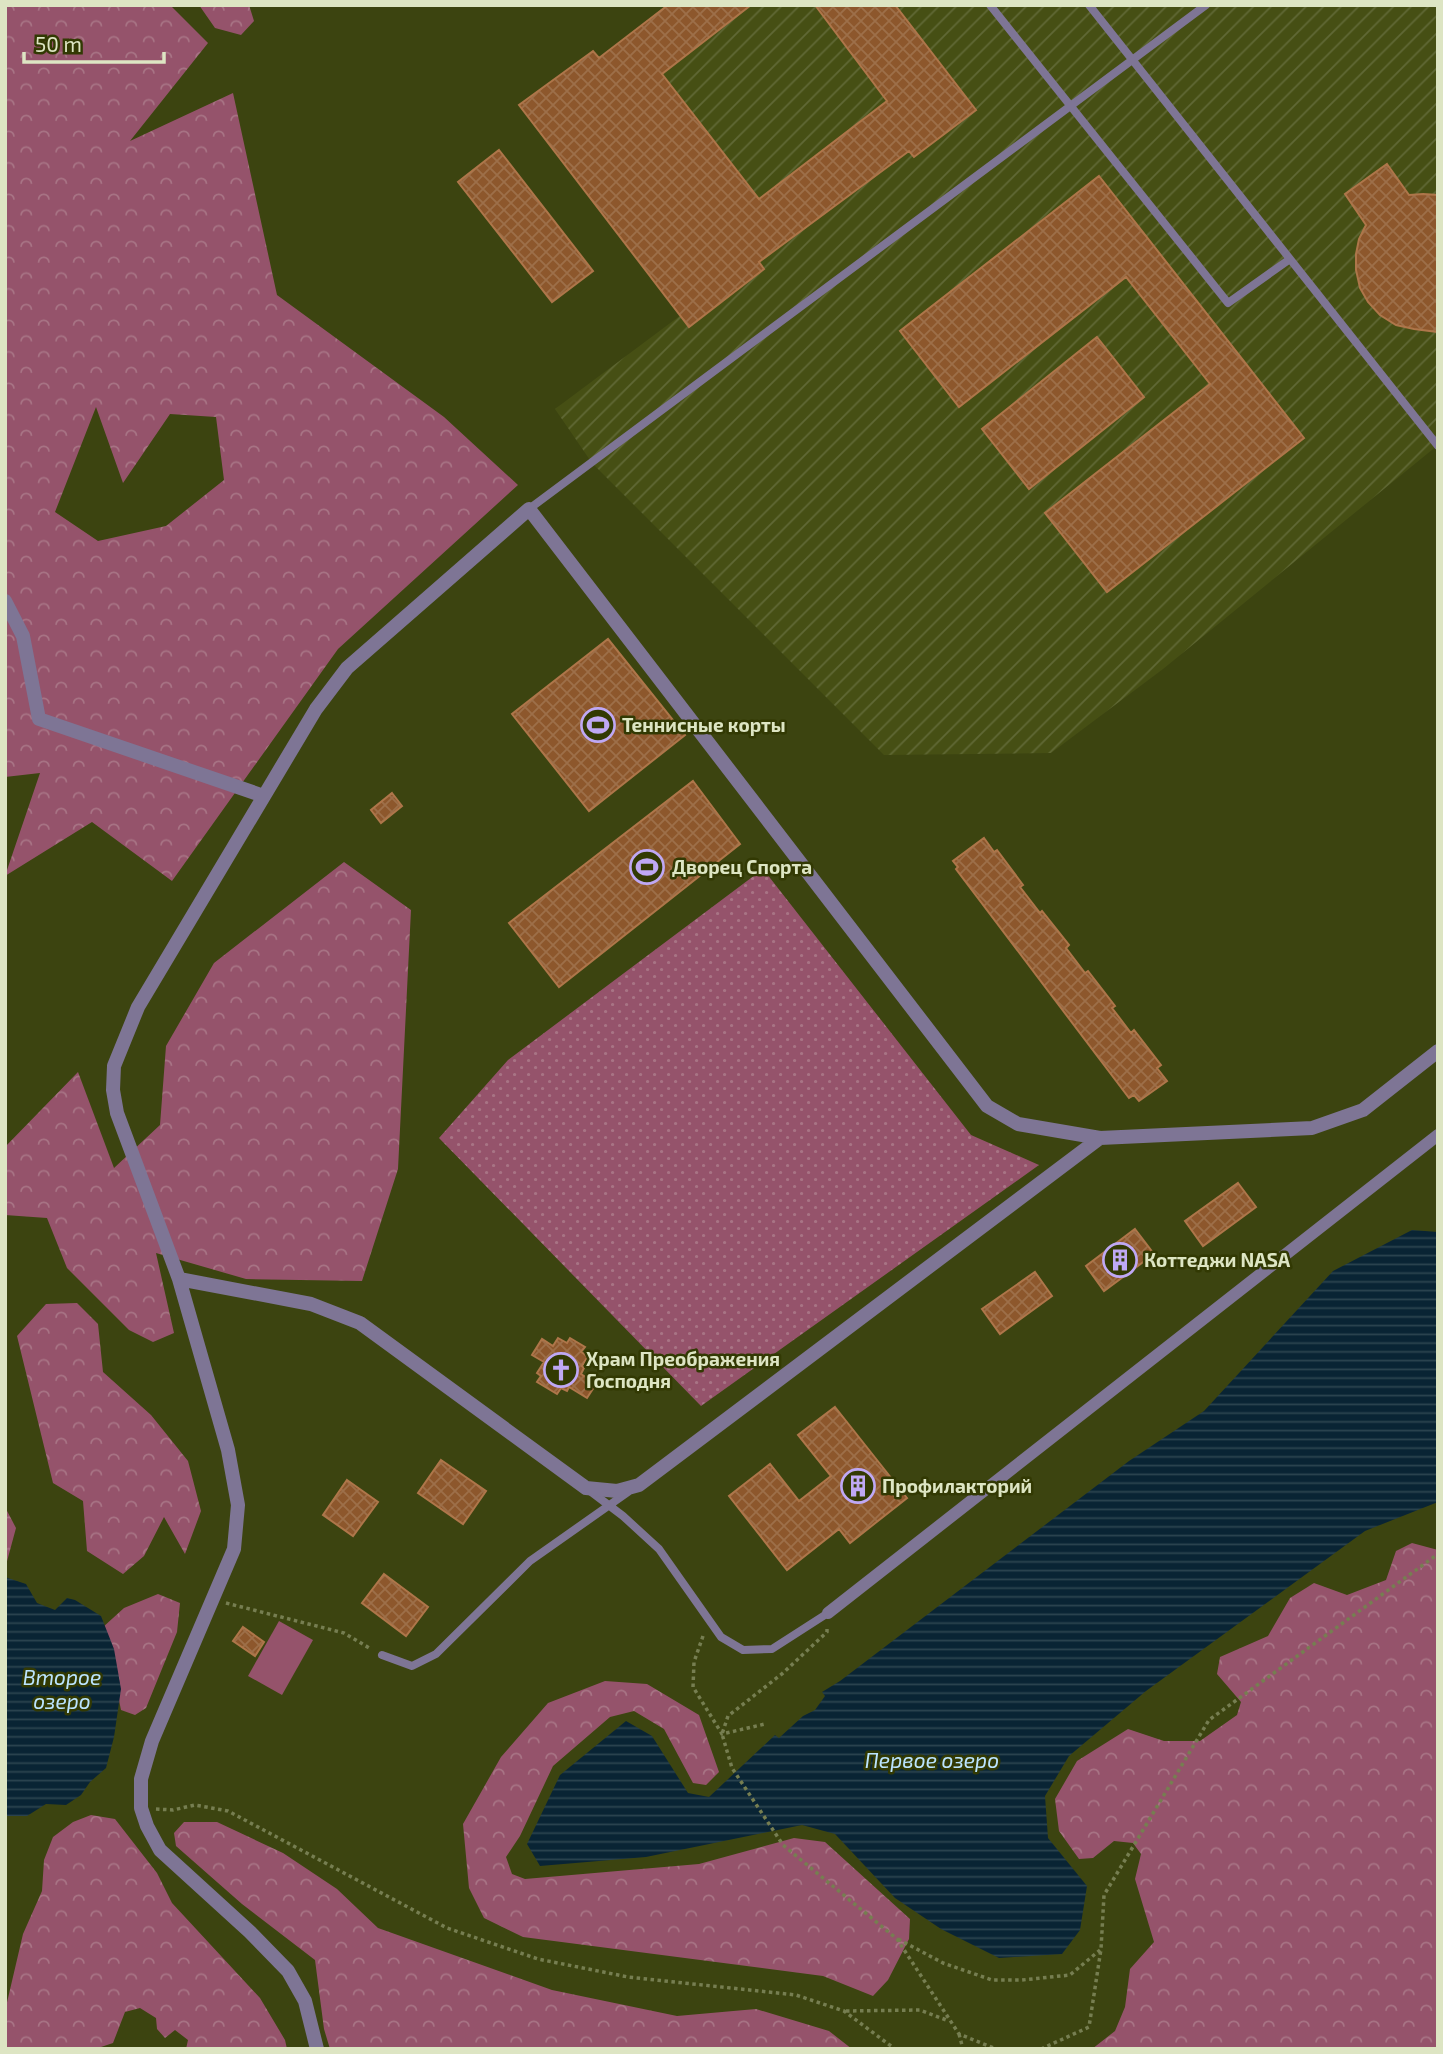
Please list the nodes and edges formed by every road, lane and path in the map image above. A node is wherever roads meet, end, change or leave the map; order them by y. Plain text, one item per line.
1 (990, 5) edge
2 (1089, 5) edge
3 (1206, 5) edge
4 (1132, 60) junction
5 (1071, 106) junction
6 (1290, 259) junction
7 (1438, 446) edge
8 (529, 509) junction
9 (5, 601) edge
10 (264, 796) junction
11 (1438, 1051) edge
12 (1100, 1138) junction
13 (1435, 1142) edge
14 (179, 1279) junction
15 (639, 1485) junction
16 (586, 1488) junction
17 (610, 1505) junction
18 (1438, 1554) edge
19 (212, 1600) junction
20 (828, 1613) junction
21 (709, 1620) junction
22 (382, 1656) joint
23 (765, 1724) dead end
24 (722, 1734) junction
25 (141, 1808) junction
26 (897, 1939) junction
27 (1101, 1949) junction
28 (844, 2011) junction
29 (951, 2021) junction
30 (959, 2034) junction
31 (317, 2049) edge
32 (895, 2049) edge
33 (963, 2049) edge
34 (996, 2049) edge
35 (1041, 2049) edge

1 - 5 lane
2 - 4 lane
3 - 4 lane
4 - 5 lane
4 - 6 lane
5 - 6 lane
5 - 8 lane
6 - 7 lane
8 - 10 street
8 - 12 street
9 - 10 street
10 - 14 street
11 - 12 street
12 - 15 street
13 - 20 street
14 - 16 street
14 - 19 street
15 - 16 street
15 - 17 lane
16 - 17 lane
17 - 21 lane
17 - 22 lane
18 - 27 path
19 - 22 path
19 - 25 street
20 - 21 lane
20 - 24 path
21 - 24 path
23 - 24 path
24 - 26 path
25 - 28 path
25 - 31 street
26 - 27 path
26 - 29 path
27 - 35 path
28 - 29 path
28 - 32 path
29 - 30 path
30 - 33 path
30 - 34 path

